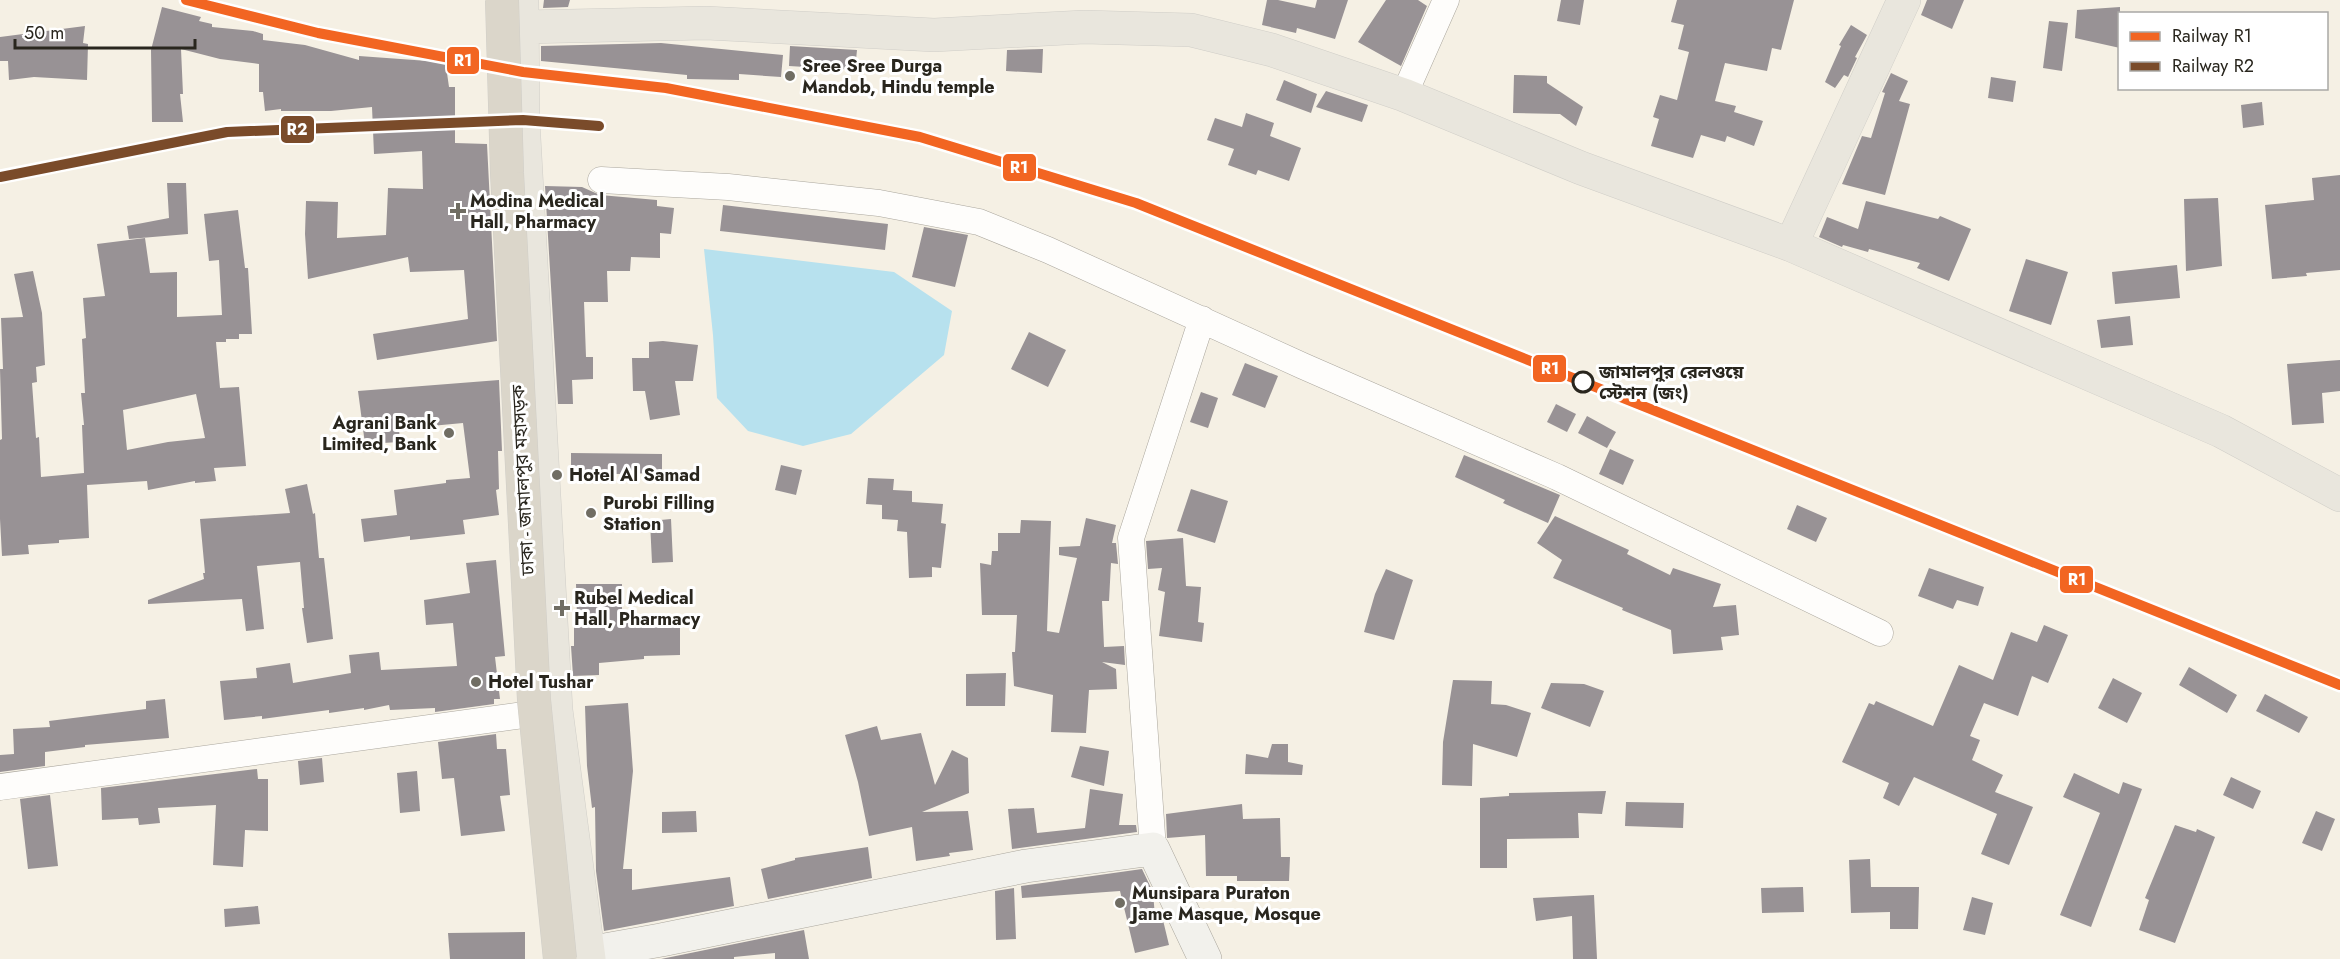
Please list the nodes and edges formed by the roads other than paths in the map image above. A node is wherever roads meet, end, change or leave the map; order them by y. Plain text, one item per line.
1 (502, 0) edge
2 (1446, 0) edge
3 (1904, 0) edge
4 (523, 14) edge
5 (1404, 95) junction
6 (601, 180) dead end
7 (1791, 244) junction
8 (1202, 319) junction
9 (2340, 495) edge
10 (1880, 633) dead end
11 (556, 710) junction
12 (0, 787) edge
13 (1153, 849) junction
14 (579, 957) edge
15 (1205, 959) edge

1 - 14 highway, ঢাকা - জামালপুর মহাসড়ক, bridge
2 - 5 street
3 - 7 main road
4 - 5 main road
4 - 11 main road
5 - 7 main road
6 - 8 street
7 - 9 main road
8 - 10 street
8 - 13 street
11 - 12 street
11 - 14 main road
13 - 14 main road
13 - 15 main road

